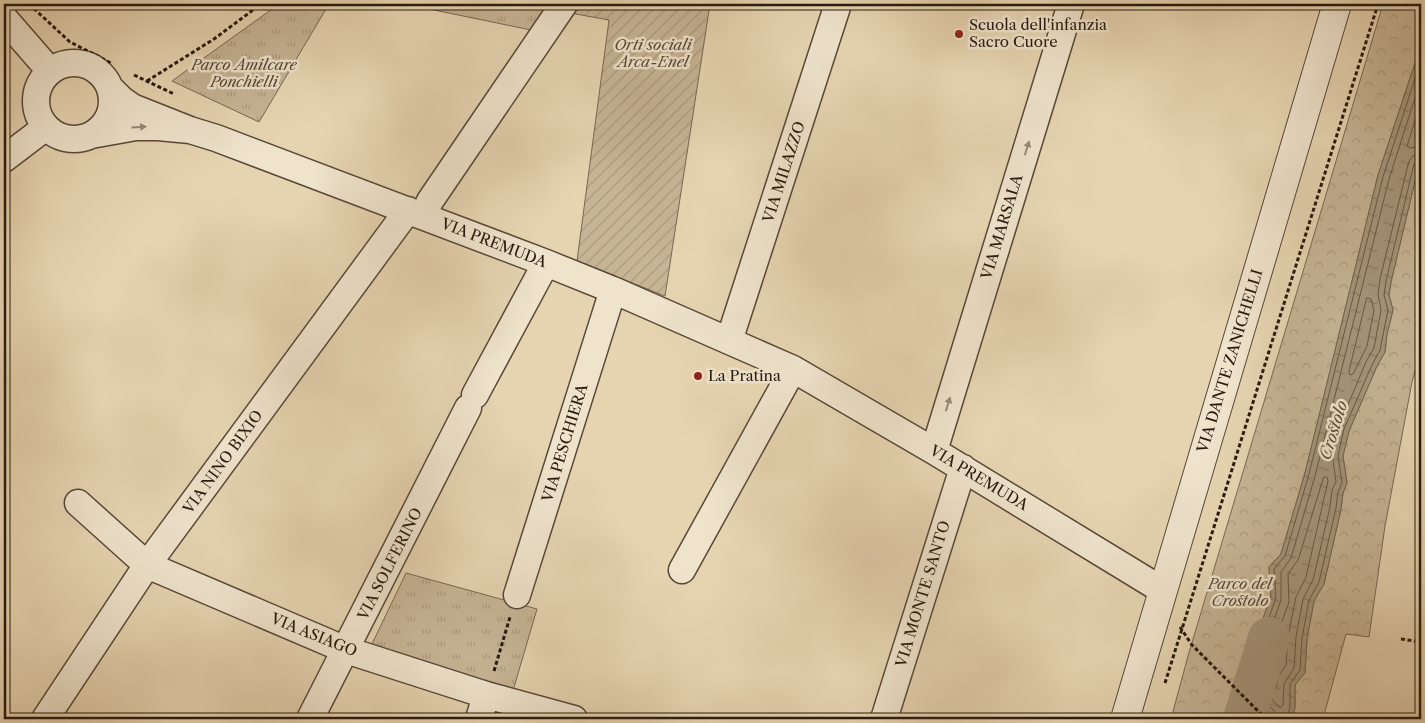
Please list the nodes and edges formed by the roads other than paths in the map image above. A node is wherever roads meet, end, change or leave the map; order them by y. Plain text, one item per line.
1 (564, 4) edge
2 (838, 4) edge
3 (1071, 4) edge
4 (1337, 4) edge
5 (4, 18) edge
6 (50, 71) junction
7 (110, 88) junction
8 (46, 127) junction
9 (190, 130) junction
10 (91, 135) junction
11 (4, 159) edge
12 (415, 213) junction
13 (546, 263) junction
14 (613, 290) junction
15 (730, 341) junction
16 (794, 369) junction
17 (934, 451) junction
18 (963, 468) junction
19 (78, 503) dead end
20 (147, 565) junction
21 (682, 570) dead end
22 (1162, 590) junction
23 (517, 595) road end
24 (346, 650) junction
25 (483, 707) edge
26 (45, 719) edge
27 (310, 719) edge
28 (574, 719) edge
29 (884, 719) edge
30 (1125, 719) edge

1 - 12 street, VIA NINO BIXIO
2 - 15 street, VIA MILAZZO
17 -> 3 street, VIA MARSALA
4 - 22 street, VIA DANTE ZANICHELLI
5 - 6 street
6 - 7 street, VIA PREMUDA
6 - 8 street
7 - 9 street, VIA PREMUDA
7 - 10 street
8 - 10 street, VIA PREMUDA
8 - 11 street
10 -> 9 street, VIA PREMUDA
9 - 12 street, VIA PREMUDA
12 - 13 street, VIA PREMUDA
12 - 20 street, VIA NINO BIXIO
13 - 14 street, VIA PREMUDA
13 - 24 street, VIA SOLFERINO
14 - 15 street, VIA PREMUDA
14 - 23 street, VIA PESCHIERA
15 - 16 street, VIA PREMUDA
16 - 17 street, VIA PREMUDA
16 - 21 street
17 - 18 street, VIA PREMUDA
18 - 22 street, VIA PREMUDA
18 - 29 street, VIA MONTE SANTO
19 - 20 street, VIA ASIAGO
20 - 24 street, VIA ASIAGO
20 - 26 street, VIA NINO BIXIO
22 - 30 street, VIA DANTE ZANICHELLI
24 - 25 street, VIA ASIAGO
24 - 27 street, VIA SOLFERINO
25 - 28 street, VIA ASIAGO

